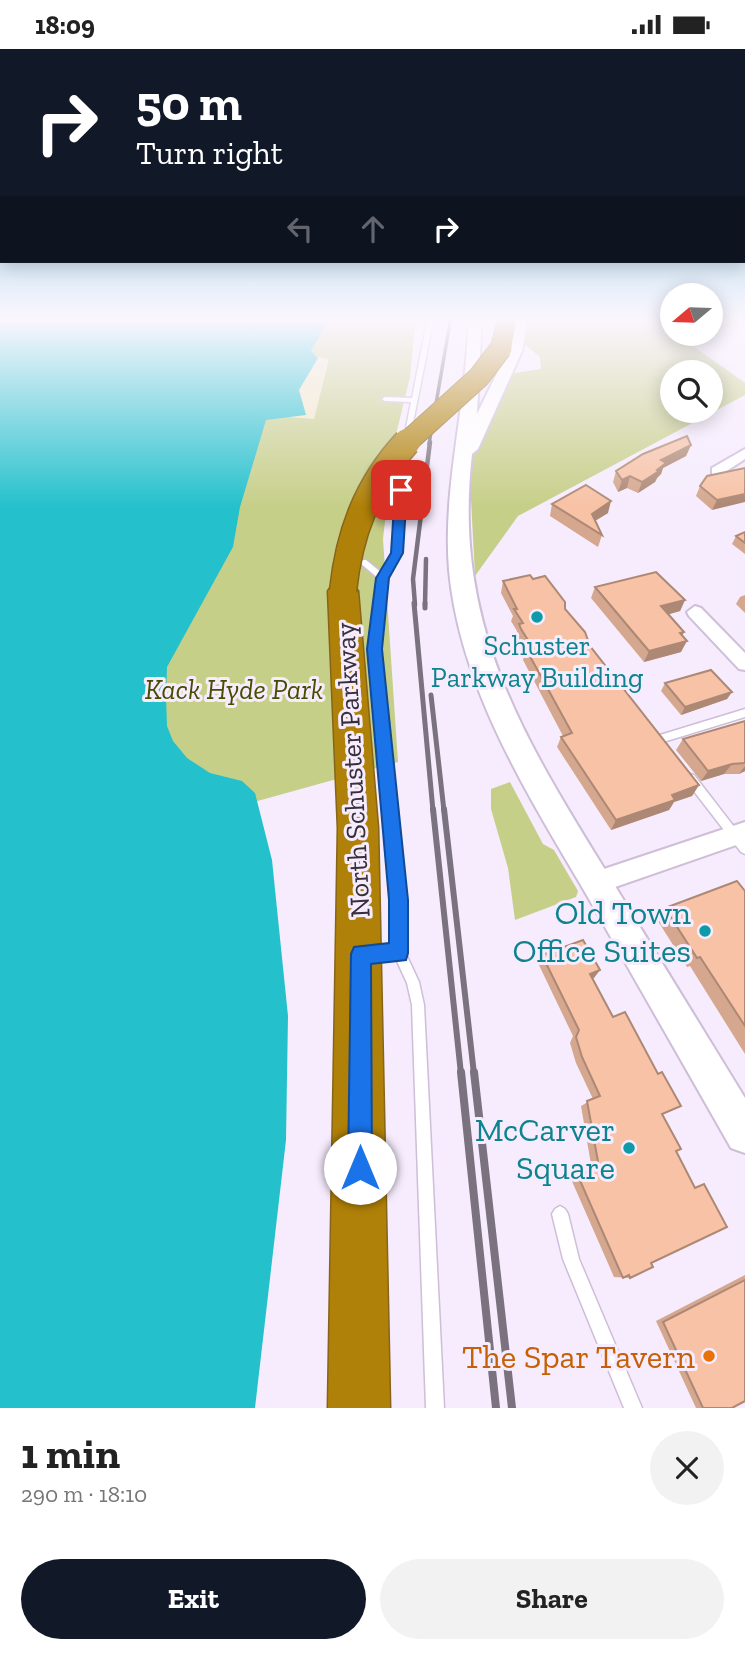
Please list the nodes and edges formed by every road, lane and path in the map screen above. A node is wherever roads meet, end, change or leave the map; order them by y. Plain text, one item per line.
1 (417, 380) edge
2 (472, 380) edge
3 (477, 380) edge
4 (497, 380) edge
5 (385, 399) dead end
6 (413, 400) junction
7 (745, 453) edge
8 (463, 460) junction
9 (717, 471) edge
10 (353, 576) junction
11 (383, 578) junction
12 (695, 613) dead end
13 (745, 664) edge
14 (745, 712) edge
15 (652, 729) edge
16 (660, 739) junction
17 (668, 750) edge
18 (685, 771) edge
19 (741, 839) edge
20 (595, 883) junction
21 (380, 953) junction
22 (745, 1134) edge
23 (560, 1214) dead end
24 (359, 1408) edge
25 (435, 1408) edge
26 (632, 1408) edge

1 - 6 lane
2 - 8 main road
3 - 10 highway, North Schuster Parkway, bridge
4 - 8 main road
5 - 6 lane
6 - 11 lane
7 - 9 street
8 - 20 main road
10 - 11 lane
10 - 21 highway, North Schuster Parkway
11 - 21 lane
12 - 13 street
14 - 16 lane
15 - 16 lane
16 - 17 lane
18 - 19 lane
19 - 20 street
20 - 22 main road
21 - 24 highway, North Schuster Parkway
21 - 25 lane
23 - 26 lane

